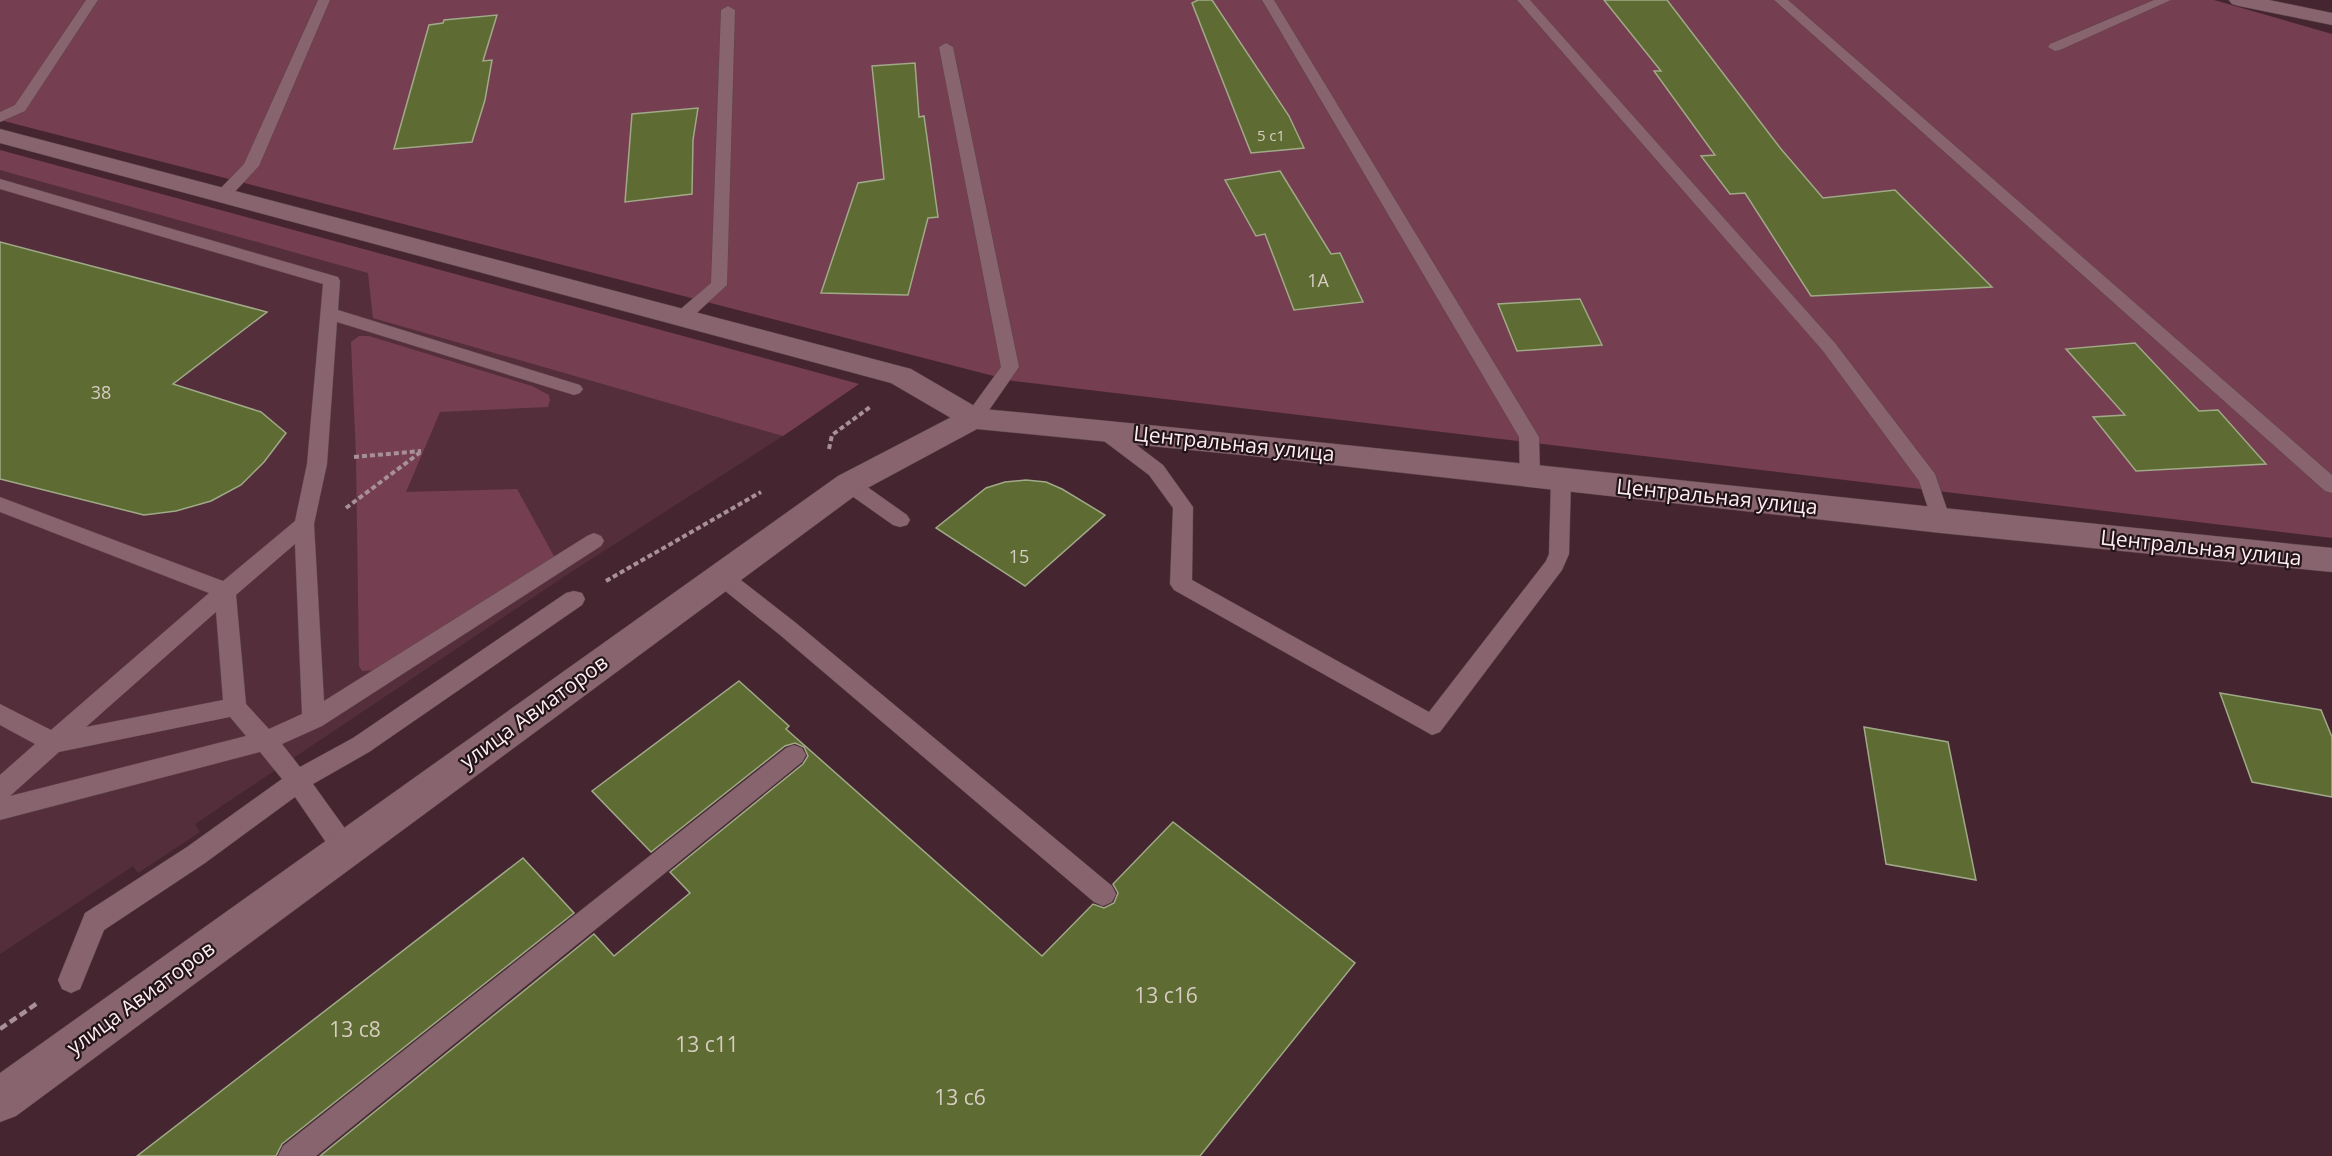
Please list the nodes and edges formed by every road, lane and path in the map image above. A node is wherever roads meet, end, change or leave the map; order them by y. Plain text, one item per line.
1 (92, 0) edge
2 (324, 0) edge
3 (1268, 0) edge
4 (1523, 0) edge
5 (1780, 0) edge
6 (2165, 0) edge
7 (2240, 0) edge
8 (728, 10) dead end
9 (2332, 19) edge
10 (946, 47) dead end
11 (2055, 47) dead end
12 (0, 118) edge
13 (0, 136) edge
14 (0, 184) edge
15 (222, 195) junction
16 (331, 314) junction
17 (682, 317) junction
18 (574, 389) dead end
19 (874, 404) dead end
20 (973, 418) junction
21 (1103, 430) junction
22 (317, 464) junction
23 (838, 470) junction
24 (1530, 476) junction
25 (1561, 480) junction
26 (2332, 486) edge
27 (767, 489) dead end
28 (0, 504) edge
29 (900, 520) dead end
30 (1941, 520) junction
31 (305, 531) junction
32 (594, 541) dead end
33 (2332, 560) edge
34 (721, 576) junction
35 (225, 591) junction
36 (574, 599) joint
37 (235, 707) junction
38 (0, 714) edge
39 (314, 719) junction
40 (264, 741) junction
41 (54, 743) junction
42 (794, 755) dead end
43 (298, 782) junction
44 (0, 790) edge
45 (0, 809) edge
46 (345, 849) junction
47 (1102, 894) dead end
48 (71, 980) joint
49 (0, 1029) edge
50 (0, 1100) edge
51 (294, 1156) edge

1 - 12 lane
2 - 15 lane
3 - 24 lane
4 - 30 lane
5 - 26 lane
6 - 11 lane
7 - 9 street
8 - 17 lane
10 - 20 lane
13 - 15 street
14 - 16 lane
15 - 17 street
16 - 18 lane
16 - 22 lane
17 - 20 street
19 - 23 path
20 - 21 street
20 - 23 street, улица Авиаторов
21 - 24 street, Центральная улица
21 - 25 lane
22 - 31 lane
22 - 31 path
23 - 29 lane
23 - 34 street, улица Авиаторов
24 - 25 street, Центральная улица
25 - 30 street, Центральная улица
27 - 36 path
28 - 35 lane
30 - 33 street, Центральная улица
31 - 35 lane
31 - 39 lane
32 - 39 lane
34 - 46 street, улица Авиаторов
34 - 47 lane
35 - 37 lane
35 - 41 lane
36 - 43 lane
37 - 40 lane
37 - 41 lane
38 - 41 lane
39 - 40 lane
40 - 43 lane
40 - 45 lane
41 - 44 lane
42 - 51 lane
43 - 46 lane
43 - 48 lane
46 - 50 street, улица Авиаторов
48 - 49 path

